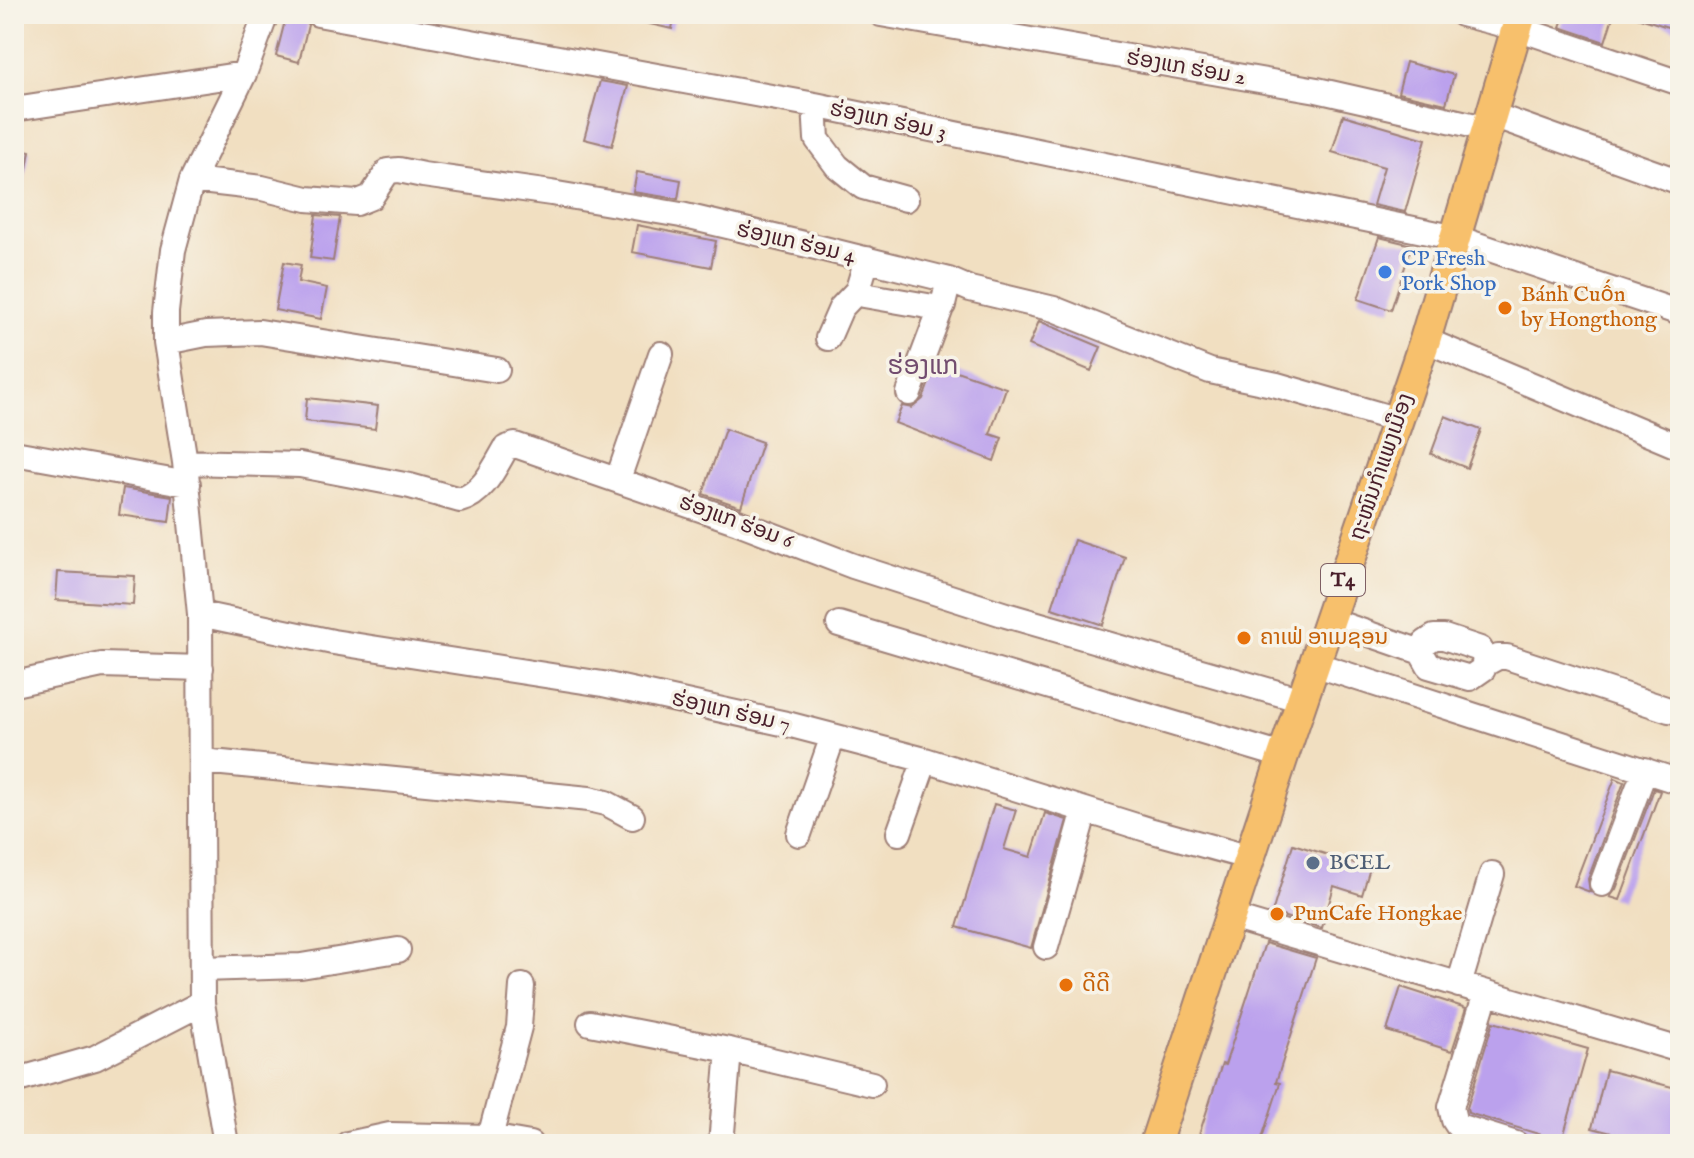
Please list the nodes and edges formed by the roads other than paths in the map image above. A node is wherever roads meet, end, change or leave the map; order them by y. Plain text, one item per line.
1 (266, 14) edge
2 (318, 14) edge
3 (881, 14) edge
4 (1462, 14) edge
5 (1519, 21) edge
6 (244, 74) junction
7 (1680, 83) edge
8 (815, 105) junction
9 (14, 109) edge
10 (1491, 122) junction
11 (192, 180) junction
12 (1680, 182) edge
13 (906, 199) dead end
14 (1457, 238) junction
15 (867, 259) junction
16 (949, 280) junction
17 (859, 289) junction
18 (941, 308) junction
19 (1680, 313) edge
20 (828, 338) dead end
21 (1425, 340) junction
22 (166, 342) junction
23 (661, 354) dead end
24 (497, 370) dead end
25 (909, 393) dead end
26 (1398, 420) junction
27 (1680, 447) edge
28 (15, 458) edge
29 (187, 473) junction
30 (618, 479) junction
31 (200, 614) junction
32 (1329, 620) junction
33 (839, 624) dead end
34 (1421, 652) junction
35 (1314, 664) junction
36 (1485, 664) junction
37 (201, 668) junction
38 (14, 684) edge
39 (1302, 700) junction
40 (1680, 711) edge
41 (833, 736) junction
42 (1283, 756) junction
43 (925, 760) junction
44 (202, 761) junction
45 (1645, 770) junction
46 (1680, 782) edge
47 (1085, 810) junction
48 (632, 817) dead end
49 (899, 833) dead end
50 (799, 834) dead end
51 (1251, 858) junction
52 (1492, 874) dead end
53 (1602, 884) dead end
54 (1231, 917) junction
55 (1046, 947) dead end
56 (398, 950) dead end
57 (202, 969) junction
58 (1459, 985) junction
59 (522, 986) dead end
60 (1486, 993) junction
61 (202, 1003) junction
62 (590, 1023) dead end
63 (729, 1050) junction
64 (1680, 1050) edge
65 (14, 1081) edge
66 (872, 1084) dead end
67 (490, 1137) junction
68 (226, 1144) edge
69 (236, 1144) edge
70 (348, 1144) edge
71 (530, 1144) edge
72 (721, 1144) edge
73 (1155, 1144) edge
74 (1516, 1144) edge

1 - 6 street
2 - 8 street, ຮ່ອງແກ ຮ່ອມ 3
3 - 10 street, ຮ່ອງແກ ຮ່ອມ 2
4 - 5 street
5 - 7 street
5 - 10 main road, ຖະໜົນກຳແພງເມືອງ / T4
6 - 9 street
6 - 11 street
8 - 13 street
8 - 14 street, ຮ່ອງແກ ຮ່ອມ 3
10 - 12 street, ຮ່ອງແກ ຮ່ອມ 2
10 - 14 main road, ຖະໜົນກຳແພງເມືອງ / T4
11 - 15 street, ຮ່ອງແກ ຮ່ອມ 4
11 - 22 street
14 - 19 street, ຮ່ອງແກ ຮ່ອມ 3
14 - 21 main road, ຖະໜົນກຳແພງເມືອງ / T4
15 - 16 street, ຮ່ອງແກ ຮ່ອມ 4
15 - 17 street
16 - 18 street
16 - 26 street, ຮ່ອງແກ ຮ່ອມ 4
17 - 18 street
17 - 20 street
18 - 25 street
21 - 26 main road, ຖະໜົນກຳແພງເມືອງ / T4
21 - 27 street
22 - 24 street
22 - 29 street
23 - 30 street
26 - 32 main road, ຖະໜົນກຳແພງເມືອງ / T4
28 - 29 street
29 - 30 street, ຮ່ອງແກ ຮ່ອມ 6
29 - 31 street
30 - 39 street, ຮ່ອງແກ ຮ່ອມ 6
31 - 37 street
31 - 41 street, ຮ່ອງແກ ຮ່ອມ 7
32 - 34 street
32 - 35 main road, ຖະໜົນກຳແພງເມືອງ / T4
33 - 42 street
34 - 36 street
34 - 36 street
35 - 39 main road, ຖະໜົນກຳແພງເມືອງ / T4
35 - 45 street
36 - 40 street
37 - 38 street
37 - 44 street
39 - 42 main road, ຖະໜົນກຳແພງເມືອງ / T4
41 - 43 street, ຮ່ອງແກ ຮ່ອມ 7
41 - 50 street
42 - 51 main road, ຖະໜົນກຳແພງເມືອງ / T4
43 - 47 street, ຮ່ອງແກ ຮ່ອມ 7
43 - 49 street
44 - 48 street
44 - 57 street
45 - 46 street
45 - 53 street
47 - 51 street, ຮ່ອງແກ ຮ່ອມ 7
47 - 55 street
51 - 54 main road, ຖະໜົນກຳແພງເມືອງ / T4
52 - 58 street
54 - 58 street
54 - 73 main road, ຖະໜົນກຳແພງເມືອງ / T4
56 - 57 street
57 - 61 street
58 - 60 street
59 - 67 street
60 - 64 street
60 - 74 street
61 - 65 street
61 - 68 street
62 - 63 street
63 - 66 street
63 - 72 street
67 - 70 street
67 - 71 street
68 - 69 street

